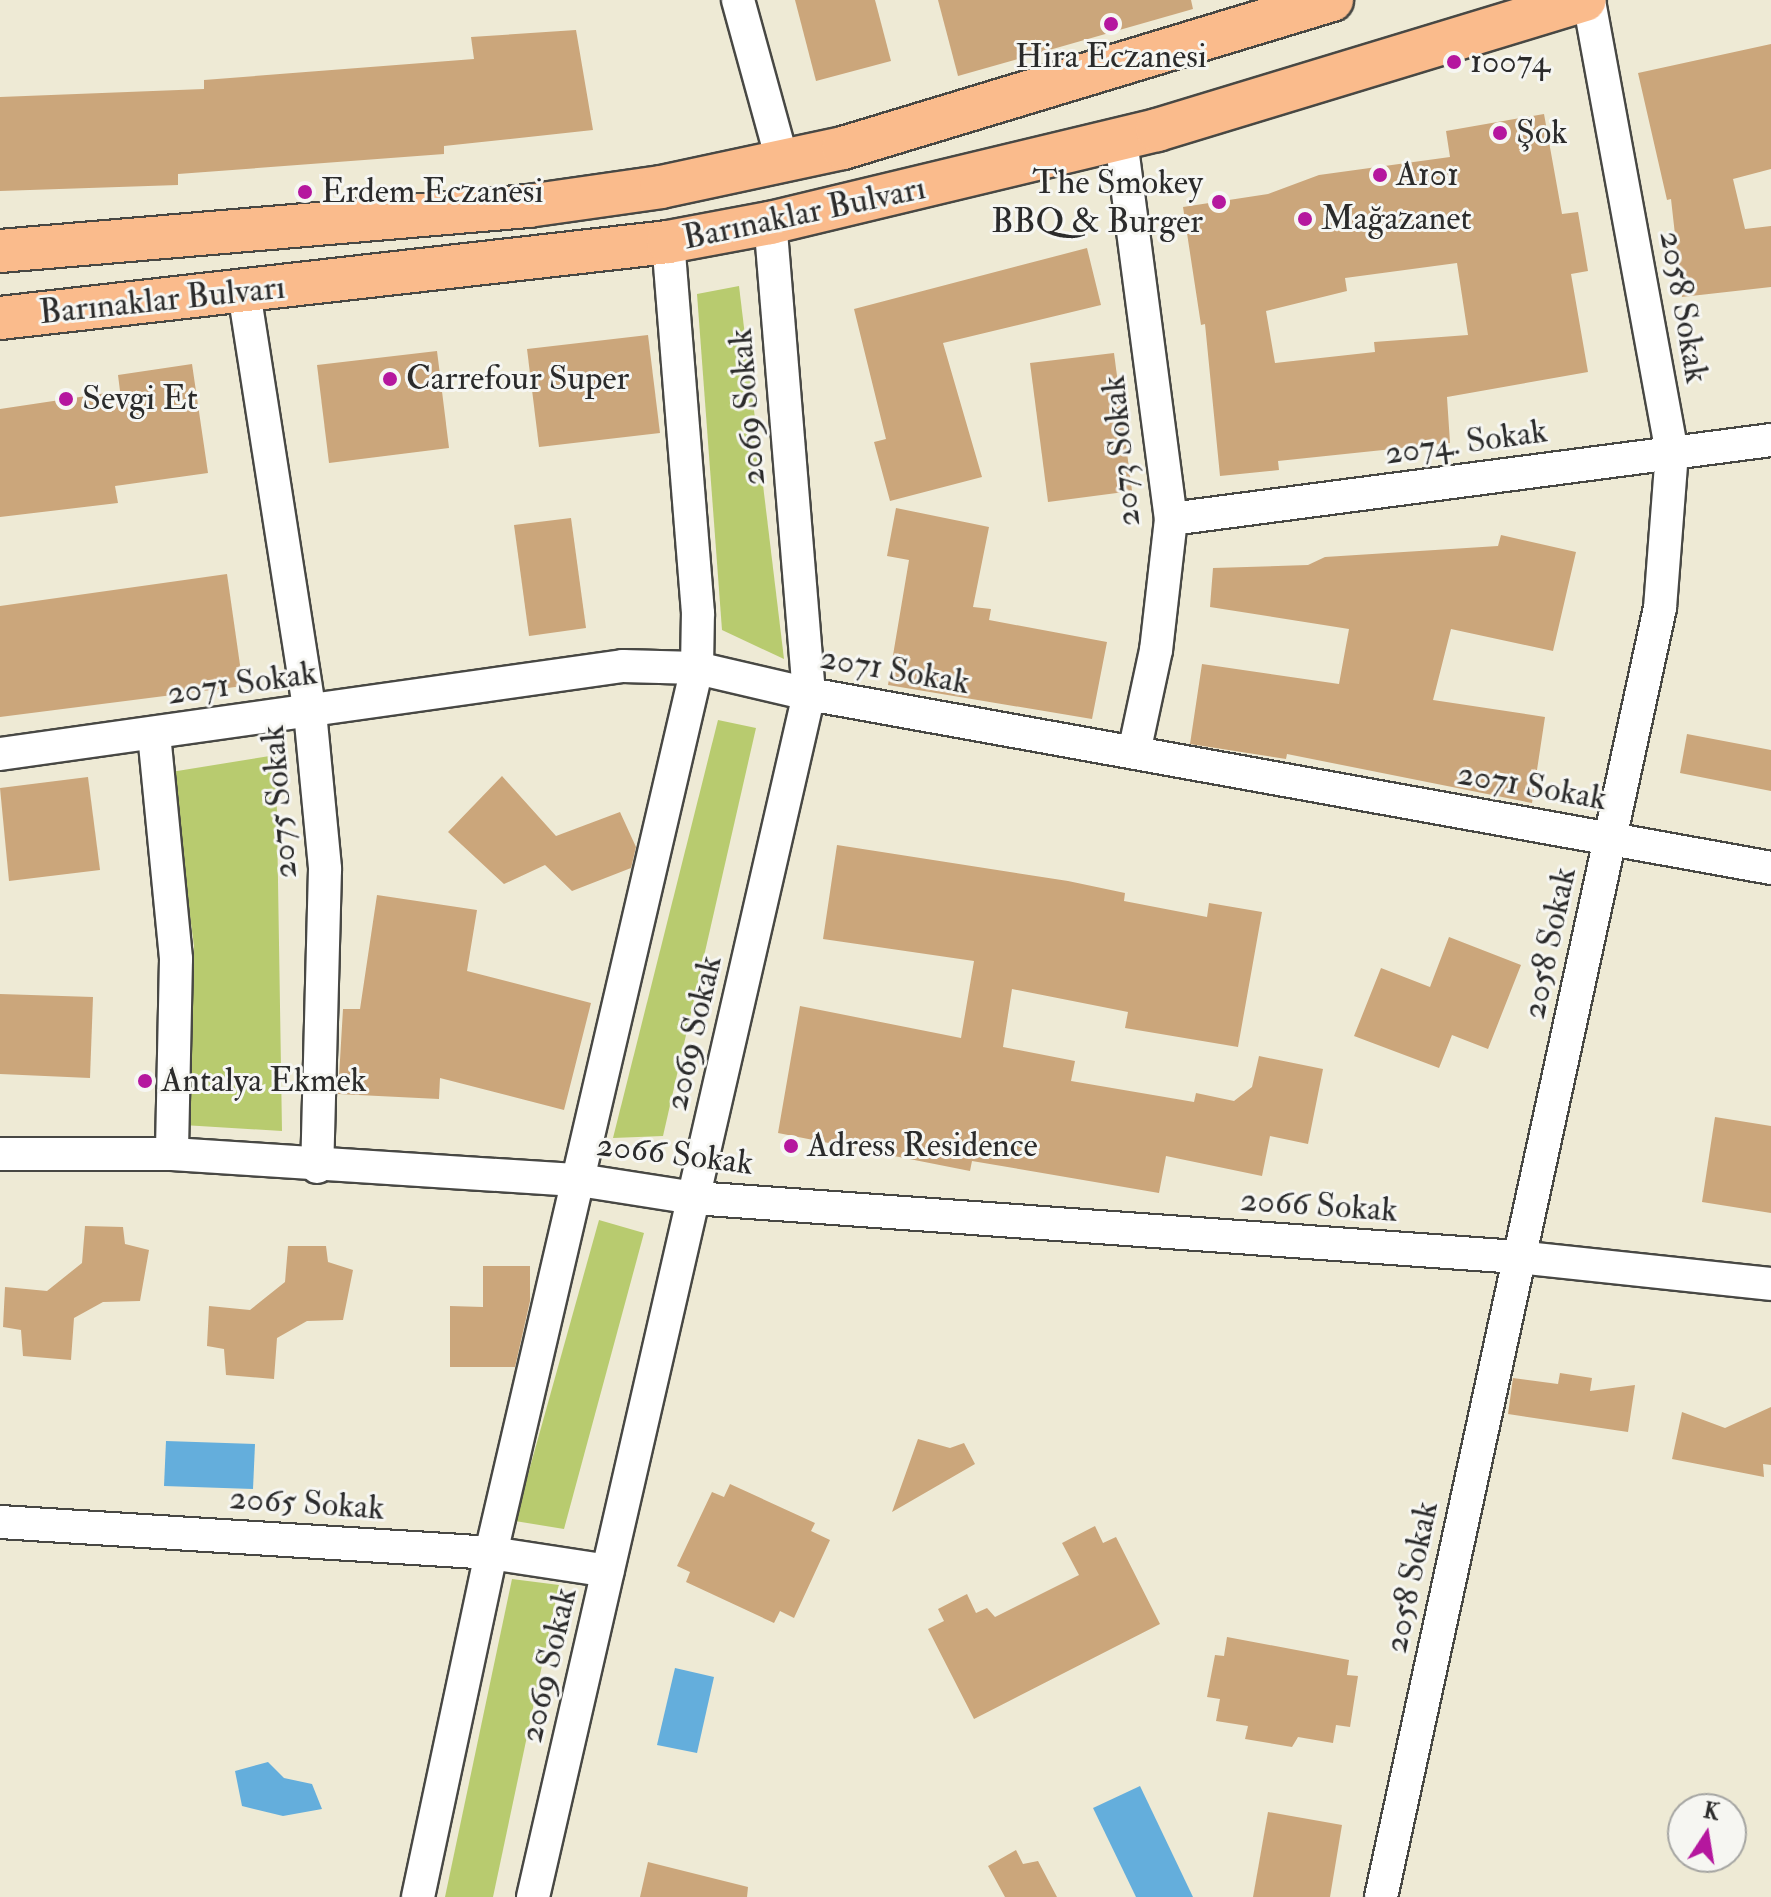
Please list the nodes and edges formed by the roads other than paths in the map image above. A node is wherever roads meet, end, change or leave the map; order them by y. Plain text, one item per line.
1 (738, 0) edge
2 (1332, 0) edge
3 (1587, 0) edge
4 (1121, 140) junction
5 (783, 163) junction
6 (770, 223) junction
7 (668, 242) junction
8 (0, 251) edge
9 (244, 292) junction
10 (0, 318) edge
11 (1771, 440) edge
12 (1672, 453) junction
13 (1171, 519) junction
14 (697, 668) junction
15 (809, 694) junction
16 (310, 712) junction
17 (154, 734) junction
18 (1134, 753) junction
19 (0, 754) edge
20 (1611, 839) junction
21 (1771, 868) edge
22 (0, 1154) edge
23 (172, 1154) junction
24 (317, 1167) junction
25 (579, 1180) junction
26 (694, 1198) junction
27 (1518, 1257) junction
28 (1771, 1284) edge
29 (0, 1522) edge
30 (491, 1553) junction
31 (608, 1571) junction
32 (418, 1897) edge
33 (533, 1897) edge
34 (1381, 1897) edge

1 - 5 street
2 - 5 main road, Barınaklar Bulvarı
3 - 4 main road, Barınaklar Bulvarı
3 - 12 street, 2058 Sokak
4 - 6 main road, Barınaklar Bulvarı
4 - 13 street, 2073 Sokak
5 - 8 main road, Barınaklar Bulvarı
6 - 7 main road, Barınaklar Bulvarı
6 - 15 street, 2069 Sokak
7 - 9 main road, Barınaklar Bulvarı
7 - 14 street
9 - 10 main road, Barınaklar Bulvarı
9 - 16 street, 2075 Sokak
11 - 12 street, 2074. Sokak
12 - 13 street, 2074. Sokak
12 - 20 street, 2058 Sokak
13 - 18 street, 2073 Sokak
14 - 15 street, 2071 Sokak
14 - 16 street, 2071 Sokak
14 - 25 street
15 - 18 street, 2071 Sokak
15 - 26 street, 2069 Sokak
16 - 17 street, 2071 Sokak
16 - 24 street, 2075 Sokak
17 - 19 street, 2071 Sokak
17 - 23 street
18 - 20 street, 2071 Sokak
20 - 21 street, 2071 Sokak
20 - 27 street, 2058 Sokak
22 - 23 street, 2066 Sokak
23 - 24 street, 2066 Sokak
24 - 25 street, 2066 Sokak
25 - 26 street, 2066 Sokak
25 - 30 street
26 - 27 street, 2066 Sokak
26 - 31 street, 2069 Sokak
27 - 28 street, 2066 Sokak
27 - 34 street, 2058 Sokak
29 - 30 street, 2065 Sokak
30 - 31 street, 2065 Sokak
30 - 32 street
31 - 33 street, 2069 Sokak

